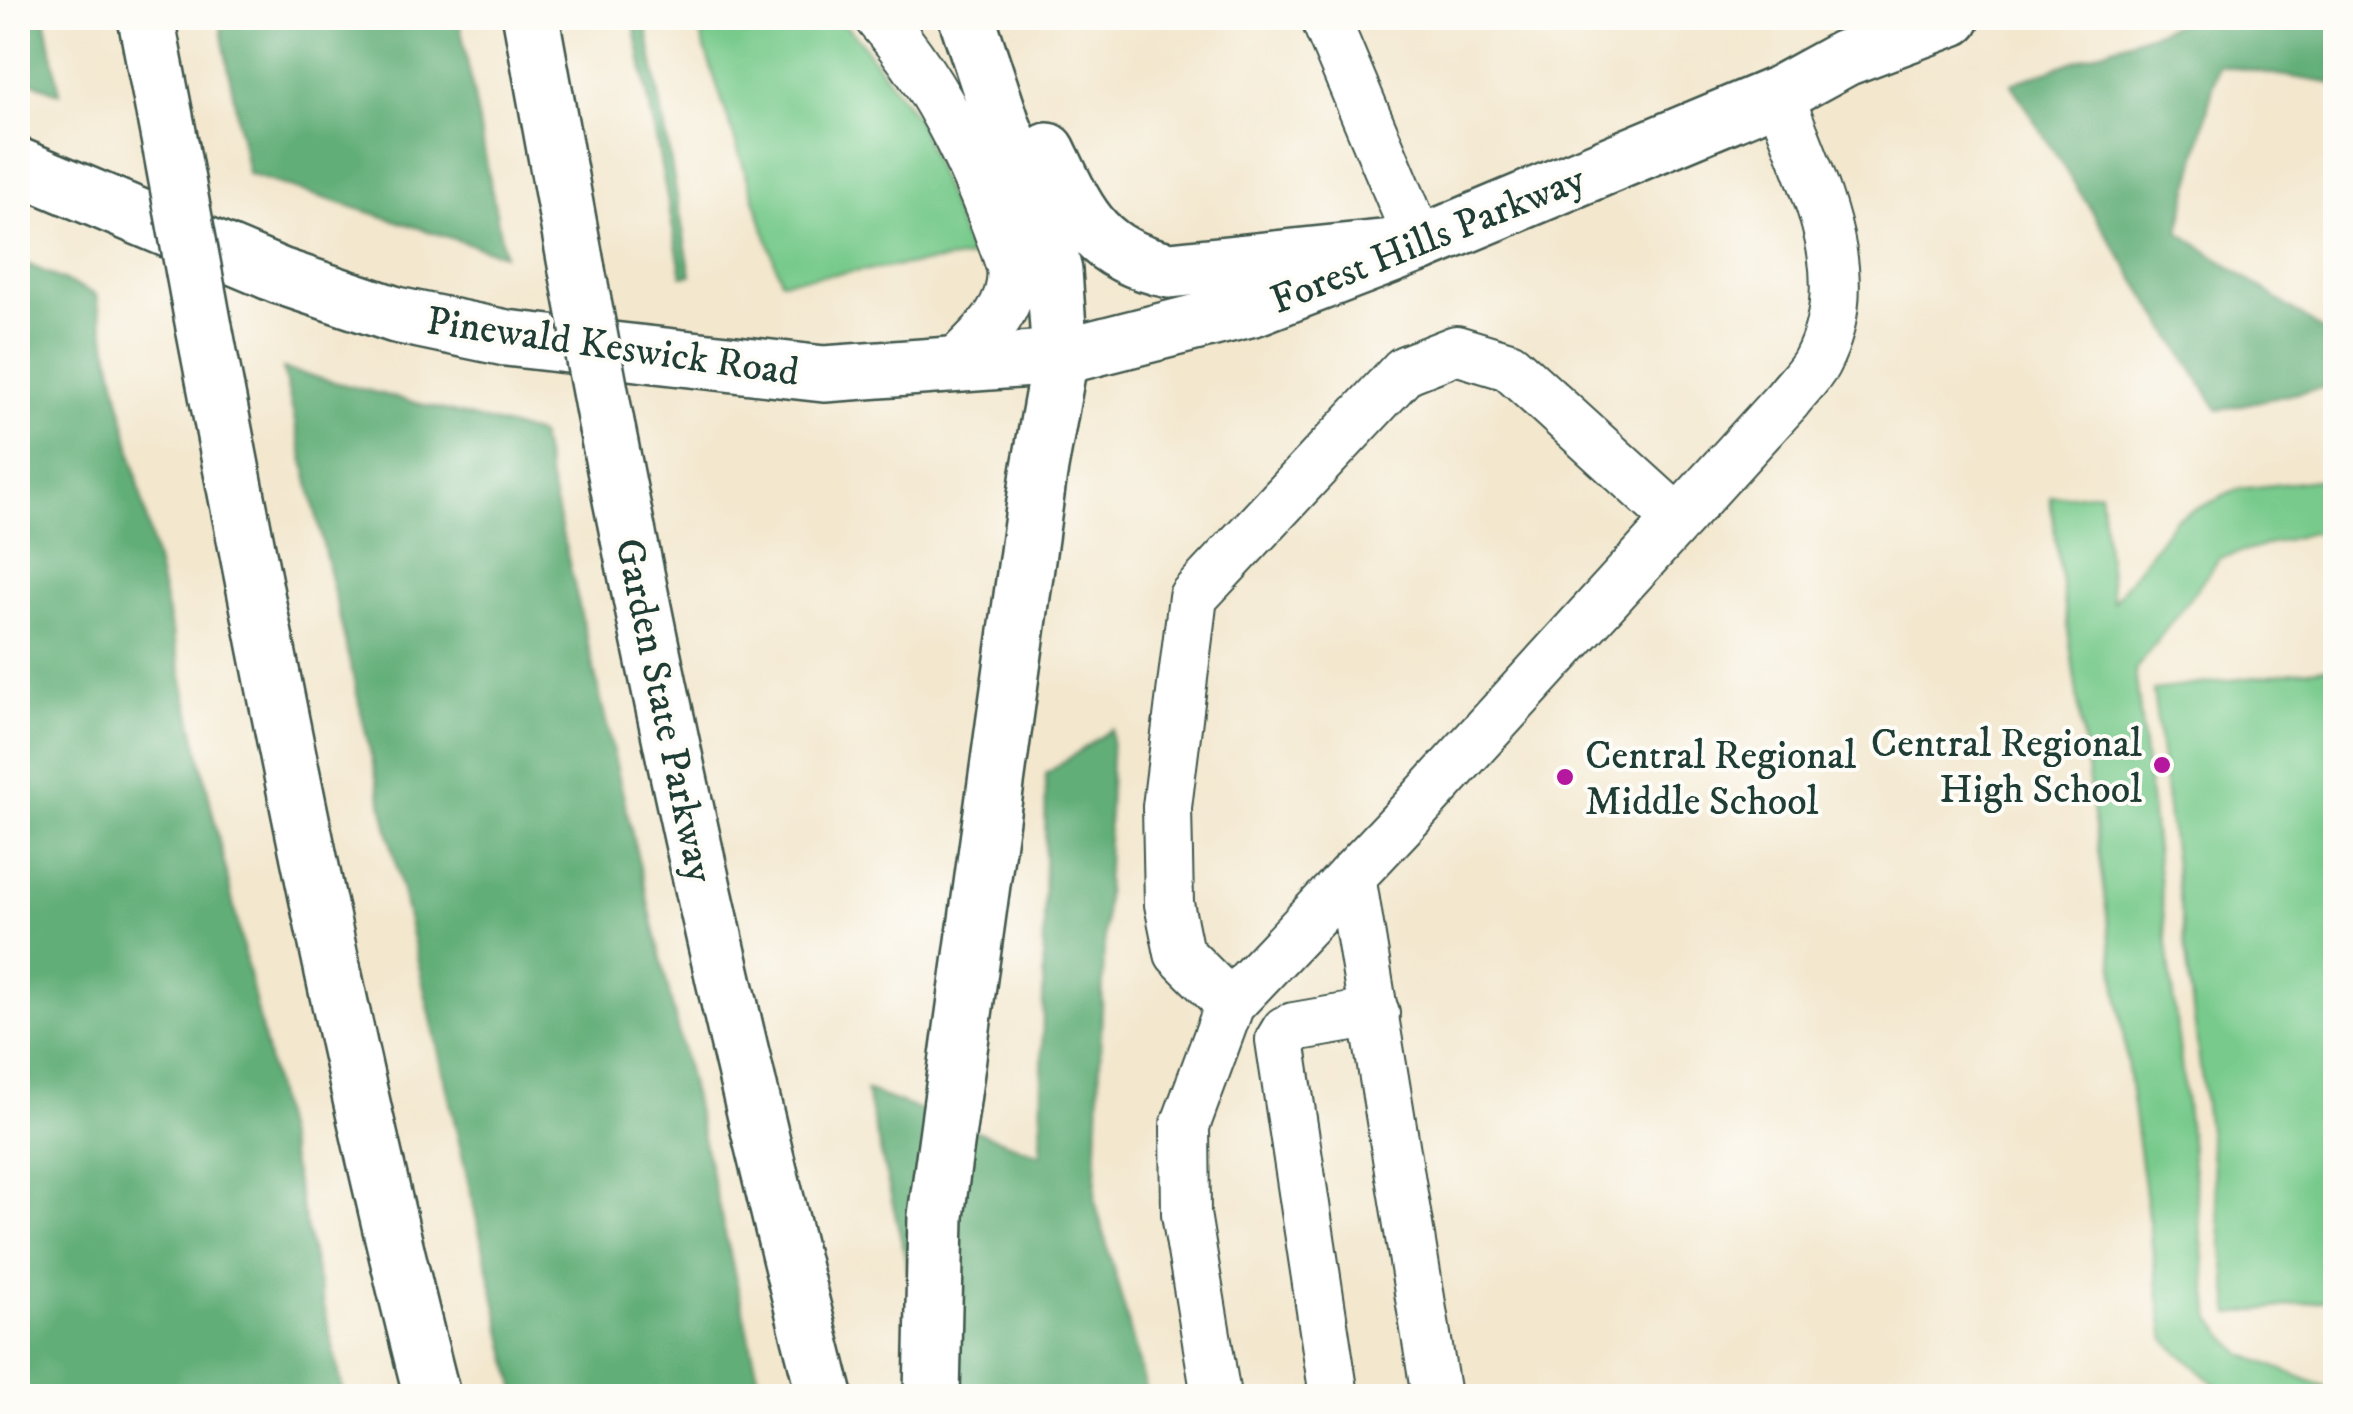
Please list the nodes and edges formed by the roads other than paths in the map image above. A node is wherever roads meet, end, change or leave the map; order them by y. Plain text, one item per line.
1 (146, 18) edge
2 (531, 18) edge
3 (879, 18) edge
4 (970, 18) edge
5 (1326, 18) edge
6 (1952, 18) edge
7 (1779, 94) junction
8 (18, 166) edge
9 (1420, 244) junction
10 (1060, 357) junction
11 (952, 366) junction
12 (877, 372) joint
13 (1677, 519) junction
14 (1352, 876) junction
15 (1230, 1004) junction
16 (1375, 1013) junction
17 (432, 1396) edge
18 (825, 1396) edge
19 (932, 1396) edge
20 (1216, 1396) edge
21 (1334, 1396) edge
22 (1436, 1396) edge

1 - 17 main road, bridge
2 - 18 main road, Garden State Parkway, bridge
3 - 11 street
4 - 9 main road
4 - 10 main road
5 - 9 street
6 - 7 main road, Forest Hills Parkway
7 - 9 main road, Forest Hills Parkway
7 - 13 street
8 - 12 main road, Pinewald Keswick Road
9 - 10 main road, Forest Hills Parkway
10 - 11 main road, Forest Hills Parkway
10 - 19 main road
11 - 12 main road, Forest Hills Parkway
13 - 14 street
13 - 15 street
14 - 15 street
14 - 16 street
15 - 20 street
16 - 21 street
16 - 22 street

